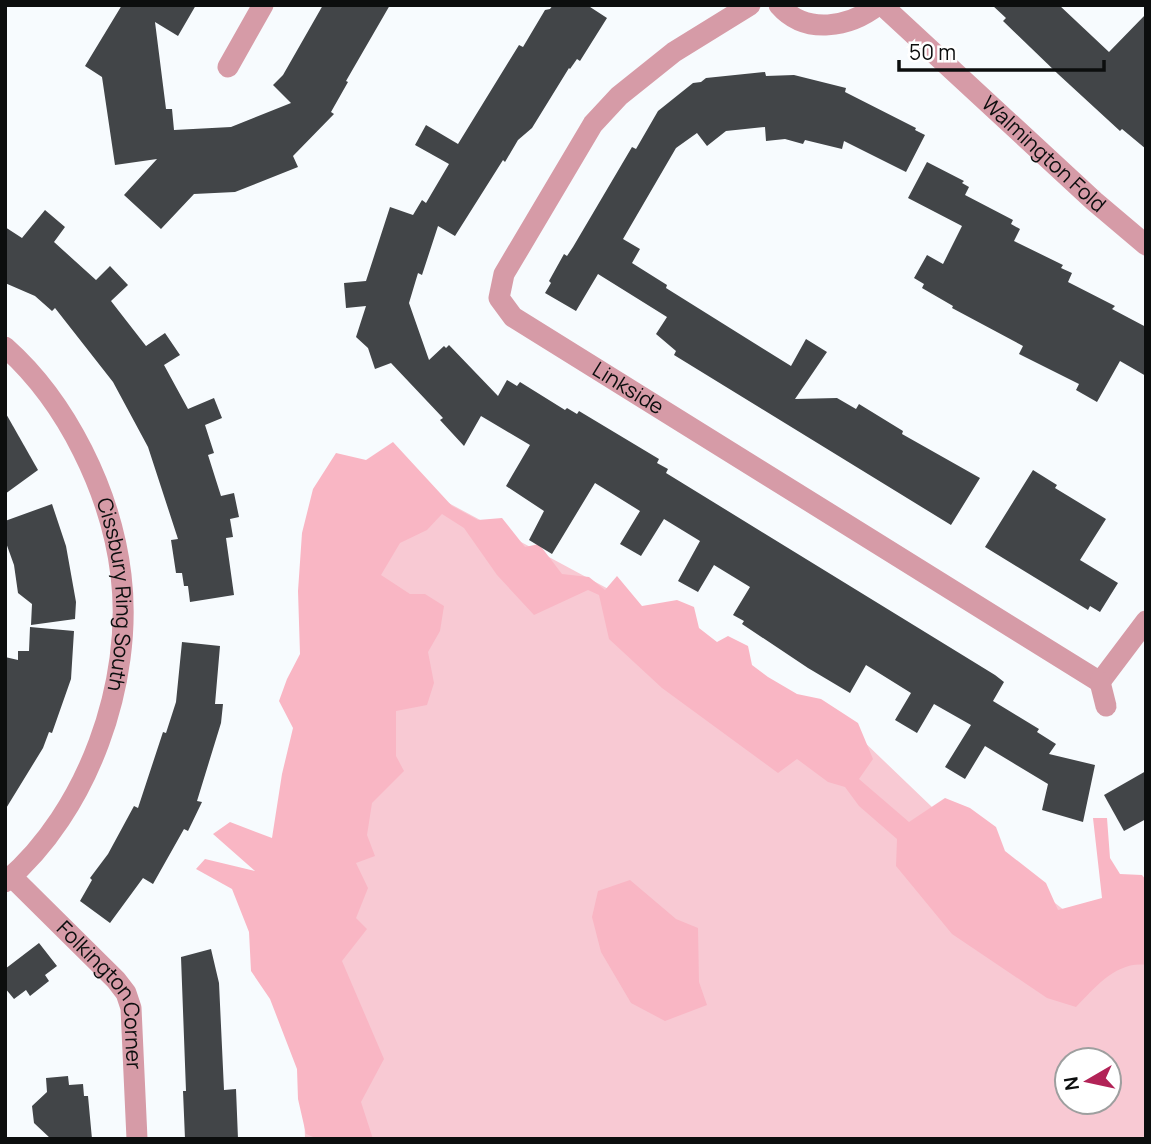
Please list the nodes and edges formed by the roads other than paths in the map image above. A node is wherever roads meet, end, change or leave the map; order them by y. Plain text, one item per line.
1 (263, 5) edge
2 (750, 5) edge
3 (779, 5) edge
4 (880, 5) edge
5 (228, 66) dead end
6 (1146, 245) edge
7 (5, 347) edge
8 (1146, 621) edge
9 (1100, 681) junction
10 (1106, 706) dead end
11 (8, 880) edge
12 (137, 1139) edge

1 - 5 street
2 - 9 street, Linkside
3 - 4 street, Walmington Fold
4 - 6 street, Walmington Fold
7 - 11 street, Cissbury Ring South
8 - 9 street
9 - 10 street
11 - 12 street, Folkington Corner

